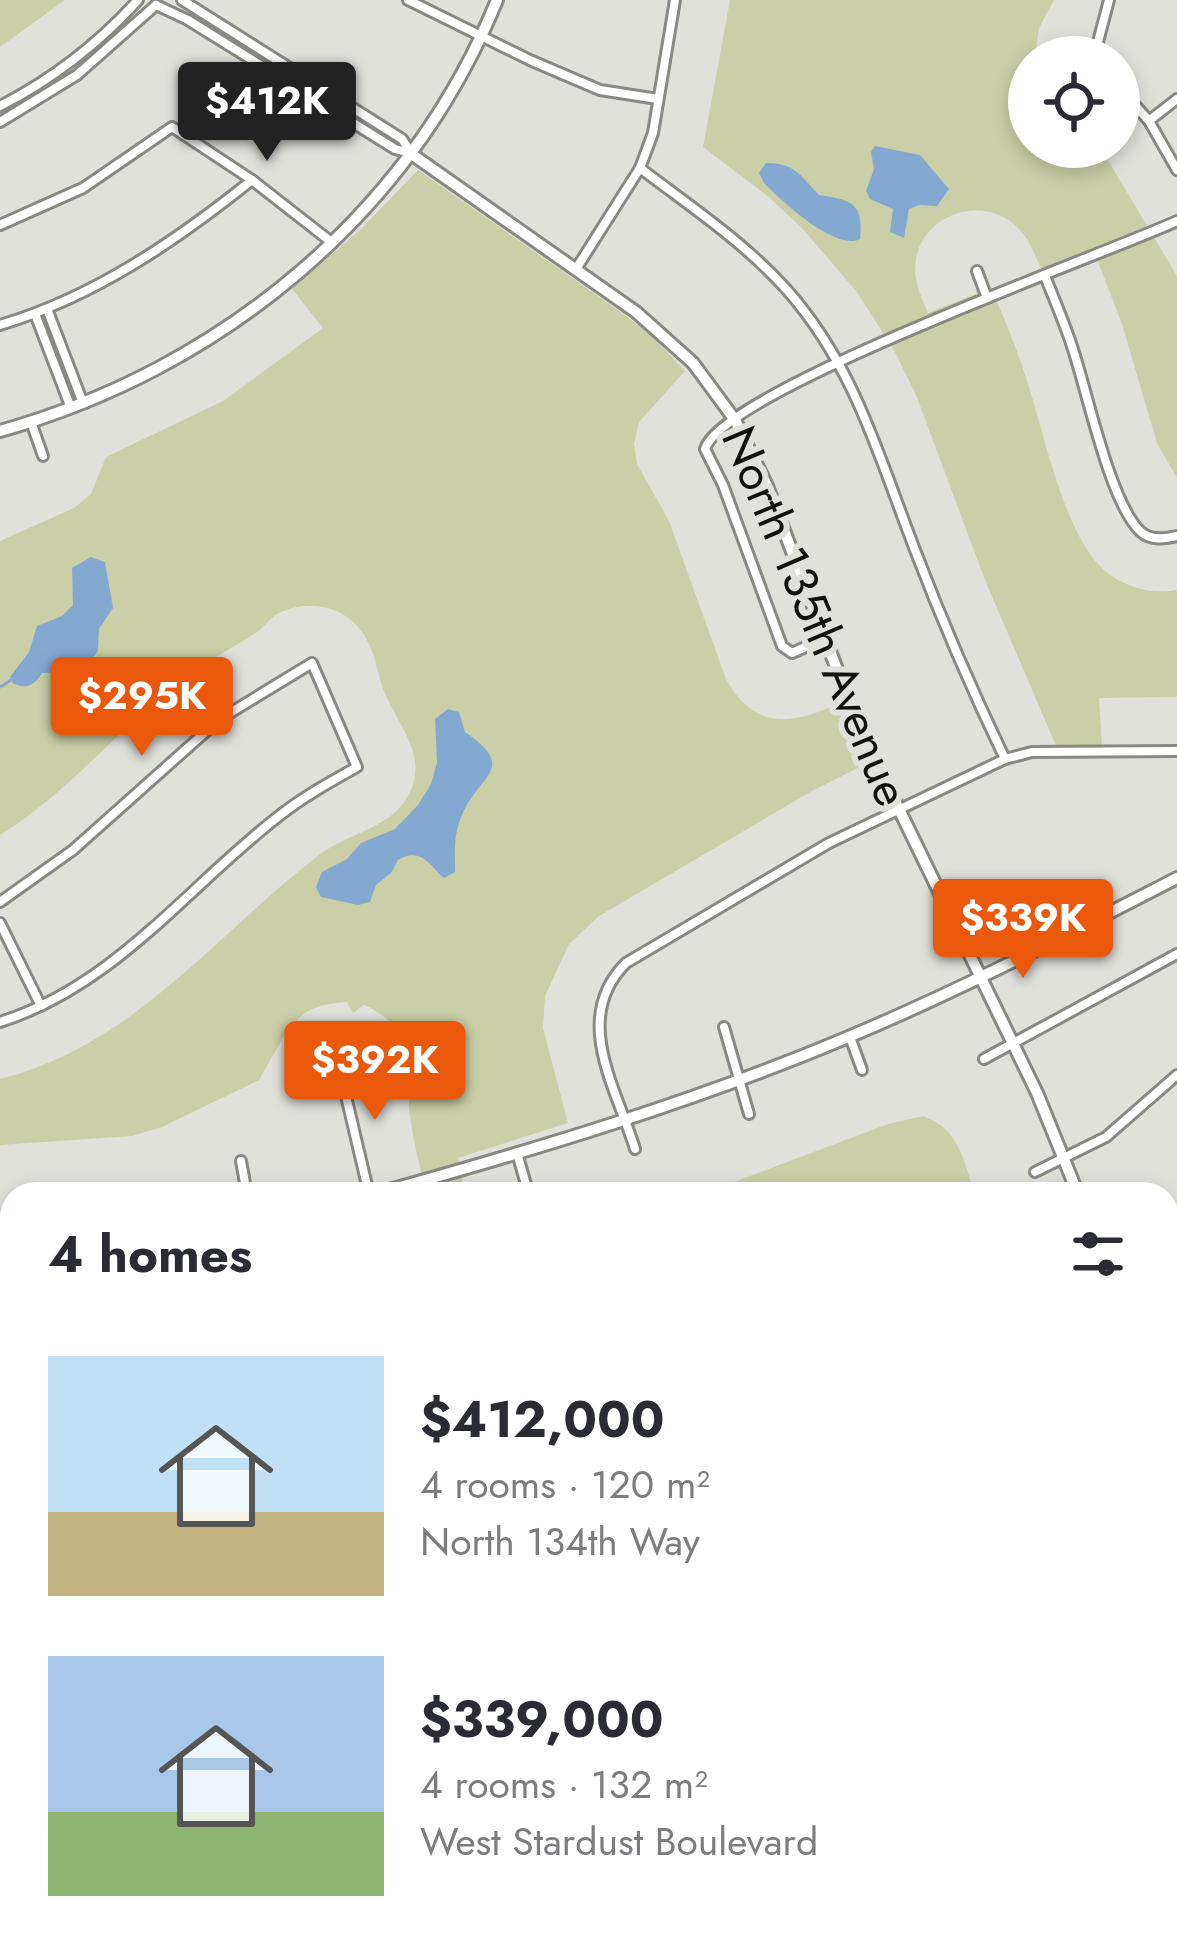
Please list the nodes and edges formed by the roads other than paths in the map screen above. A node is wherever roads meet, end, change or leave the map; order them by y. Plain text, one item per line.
1 (138, 0) edge
2 (182, 0) edge
3 (408, 0) edge
4 (496, 0) edge
5 (675, 0) edge
6 (1109, 0) edge
7 (156, 2) edge
8 (218, 23) junction
9 (111, 29) junction
10 (211, 35) junction
11 (1100, 36) edge
12 (482, 37) junction
13 (121, 38) junction
14 (309, 81) junction
15 (304, 92) junction
16 (658, 99) junction
17 (1177, 100) edge
18 (0, 108) edge
19 (1140, 111) edge
20 (2, 121) edge
21 (1149, 121) junction
22 (410, 153) junction
23 (640, 168) junction
24 (1177, 170) edge
25 (252, 180) junction
26 (1177, 221) edge
27 (0, 225) edge
28 (332, 242) junction
29 (576, 269) junction
30 (977, 271) dead end
31 (1045, 276) junction
32 (988, 298) junction
33 (47, 309) junction
34 (34, 314) junction
35 (0, 325) edge
36 (62, 348) junction
37 (50, 353) junction
38 (837, 363) junction
39 (77, 406) junction
40 (735, 420) junction
41 (31, 422) junction
42 (0, 431) edge
43 (43, 456) dead end
44 (1177, 536) edge
45 (823, 639) junction
46 (1177, 752) edge
47 (1005, 759) junction
48 (898, 808) junction
49 (1177, 878) edge
50 (0, 902) edge
51 (0, 923) edge
52 (1177, 954) edge
53 (980, 977) junction
54 (41, 1006) junction
55 (0, 1022) edge
56 (724, 1027) dead end
57 (850, 1036) junction
58 (1014, 1045) junction
59 (984, 1059) dead end
60 (338, 1062) dead end
61 (862, 1070) dead end
62 (1177, 1075) edge
63 (739, 1081) junction
64 (749, 1114) dead end
65 (626, 1118) junction
66 (635, 1149) dead end
67 (517, 1151) junction
68 (1065, 1159) junction
69 (242, 1161) dead end
70 (1035, 1172) dead end
71 (245, 1182) edge
72 (369, 1182) edge
73 (412, 1182) edge
74 (525, 1182) edge
75 (1074, 1182) edge

1 - 9 street
2 - 8 street, North 135th Avenue
3 - 12 street
4 - 12 street
5 - 16 street
6 - 11 street
7 - 10 street, North 135th Avenue
7 - 13 street
8 - 10 street
8 - 14 street, North 135th Avenue
9 - 13 street
9 - 18 street
10 - 15 street, North 135th Avenue
12 - 16 street
12 - 22 street
13 - 20 street
14 - 15 street
14 - 22 street, North 135th Avenue
15 - 22 street, North 135th Avenue
16 - 23 street
17 - 21 street
18 - 20 street
19 - 21 street
21 - 24 street
22 - 28 street
22 - 29 street, North 135th Avenue
23 - 29 street
23 - 38 street
25 - 27 street
25 - 28 street
25 - 33 street
26 - 31 street
28 - 39 street
29 - 40 street, North 135th Avenue
30 - 32 street
31 - 32 street
31 - 44 street
32 - 38 street
33 - 34 street
33 - 36 street
34 - 35 street
34 - 37 street
36 - 37 street
36 - 39 street
37 - 39 street
38 - 40 street
38 - 47 street
39 - 41 street
40 - 45 street, North 135th Avenue
40 - 45 street
41 - 42 street
41 - 43 street
45 - 48 street, North 135th Avenue
46 - 47 street
47 - 48 street
48 - 53 street, North 135th Avenue
48 - 65 street
49 - 53 street
50 - 54 street
51 - 54 street
52 - 58 street
53 - 57 street
53 - 58 street, North 135th Avenue
54 - 55 street
56 - 63 street
57 - 61 street
57 - 63 street
58 - 59 street
58 - 68 street, North 135th Avenue
60 - 72 street
62 - 68 street
63 - 64 street
63 - 65 street
65 - 66 street
65 - 67 street
67 - 73 street
67 - 74 street
68 - 70 street
68 - 75 street, North 135th Avenue
69 - 71 street

